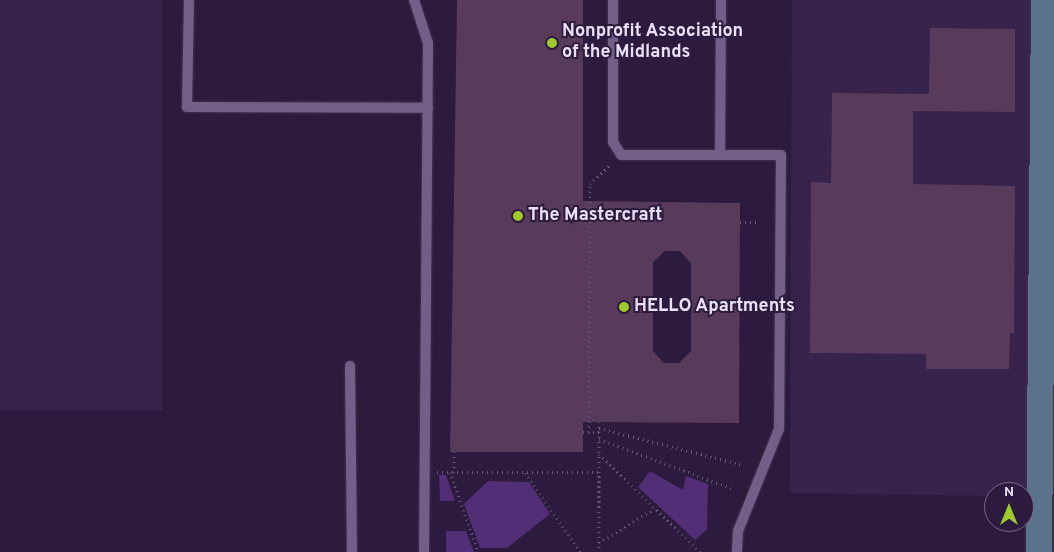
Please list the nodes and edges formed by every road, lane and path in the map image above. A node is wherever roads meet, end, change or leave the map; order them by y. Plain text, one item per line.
1 (189, 0) edge
2 (414, 0) edge
3 (613, 0) edge
4 (721, 0) edge
5 (1044, 0) edge
6 (428, 108) junction
7 (1048, 125) edge
8 (621, 155) junction
9 (720, 155) junction
10 (740, 222) dead end
11 (760, 222) dead end
12 (350, 366) dead end
13 (599, 422) dead end
14 (599, 430) junction
15 (584, 432) dead end
16 (589, 432) junction
17 (599, 439) junction
18 (454, 452) dead end
19 (599, 454) junction
20 (743, 466) dead end
21 (436, 472) dead end
22 (452, 472) junction
23 (525, 472) junction
24 (599, 472) junction
25 (731, 488) dead end
26 (1046, 508) edge
27 (654, 509) junction
28 (599, 544) junction
29 (352, 552) edge
30 (424, 552) edge
31 (478, 552) edge
32 (581, 552) edge
33 (599, 552) edge
34 (700, 552) edge
35 (737, 552) edge
36 (1039, 552) edge

1 - 6 lane
2 - 6 lane
3 - 8 lane
4 - 9 lane
5 - 7 street
6 - 30 lane
7 - 26 street
8 - 9 lane
8 - 16 path
9 - 35 lane
10 - 11 path
12 - 29 lane
13 - 14 path
14 - 16 path
14 - 17 path
14 - 20 path
15 - 16 path
17 - 19 path
17 - 25 path
18 - 22 path
19 - 24 path
19 - 27 path
21 - 22 path
22 - 23 path
22 - 31 path
23 - 24 path
23 - 32 path
24 - 28 path
26 - 36 street
27 - 28 path
27 - 34 path
28 - 33 path

